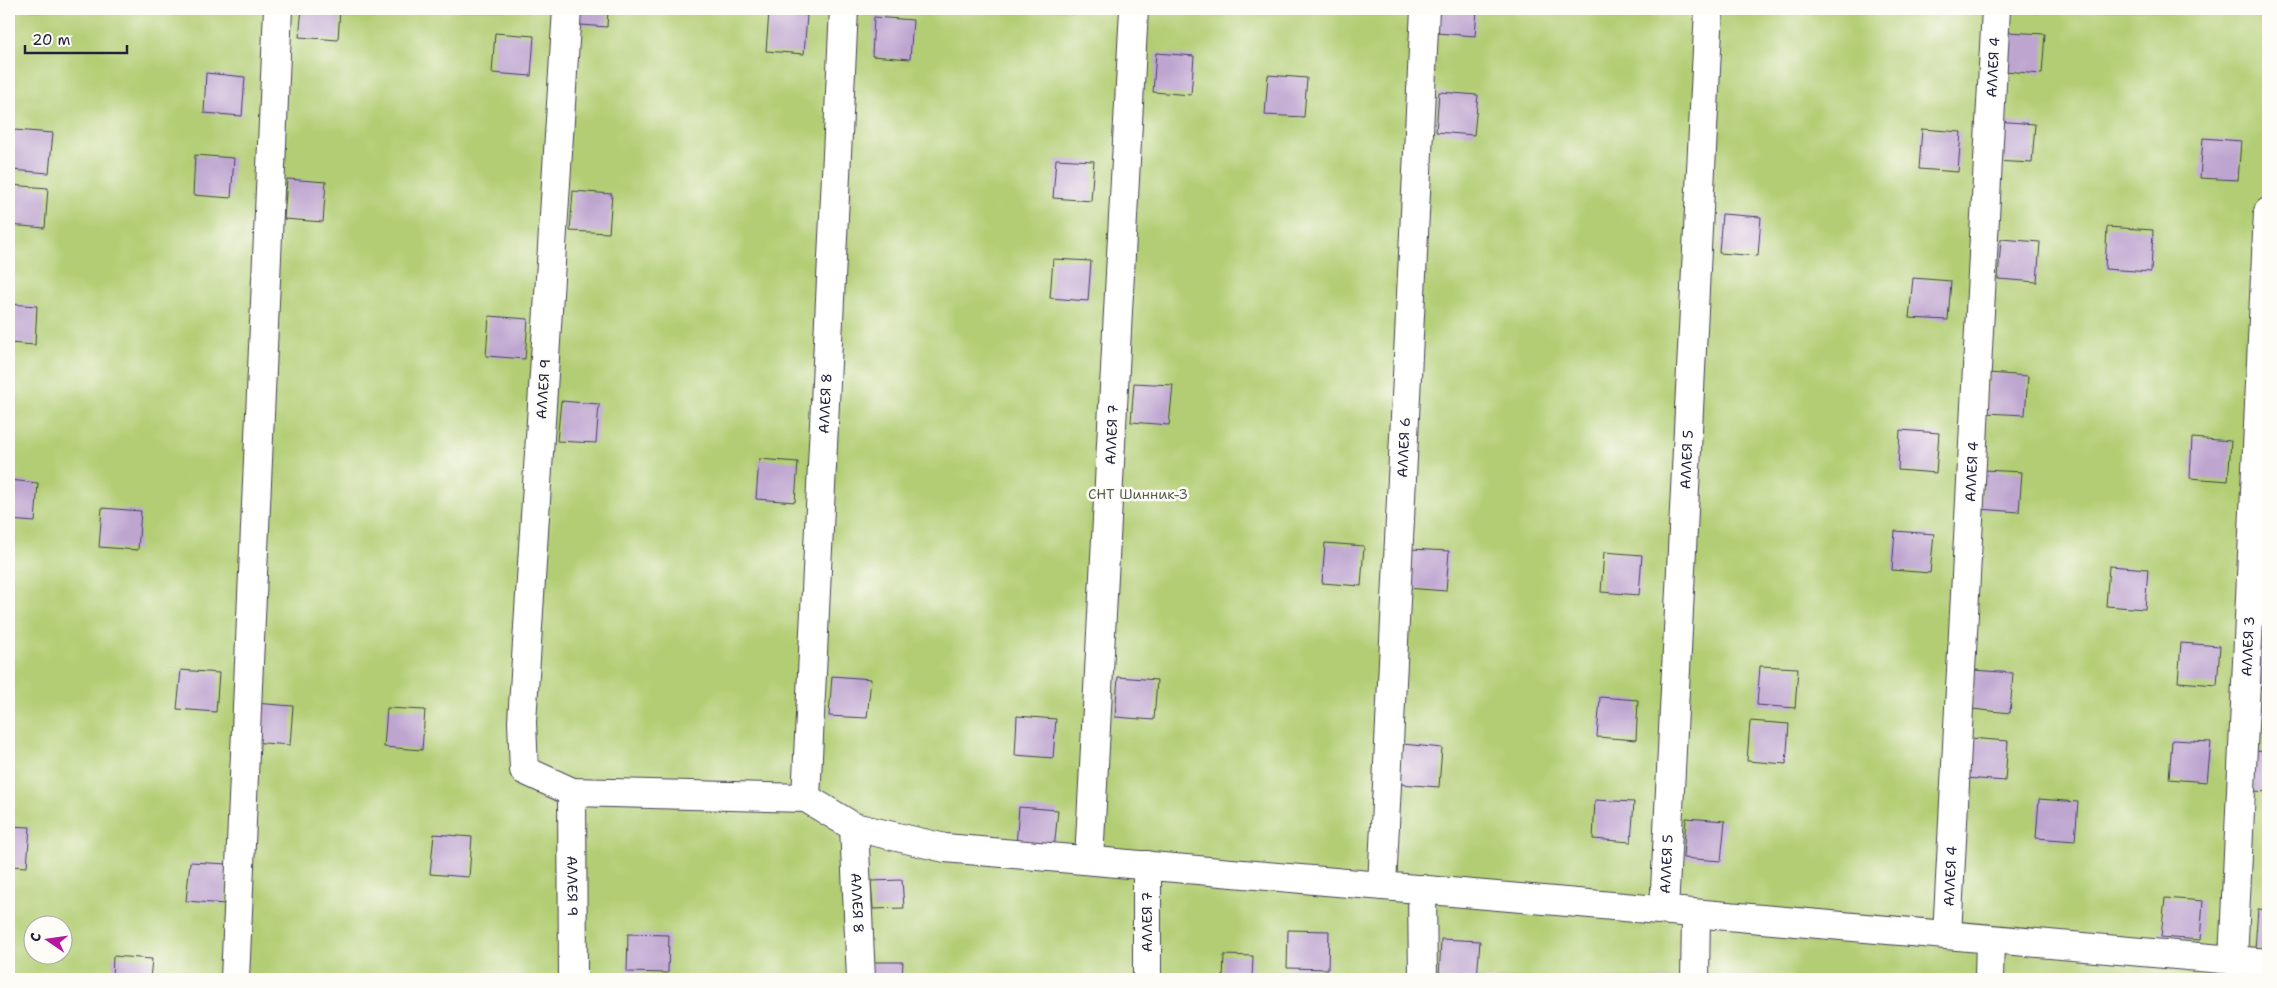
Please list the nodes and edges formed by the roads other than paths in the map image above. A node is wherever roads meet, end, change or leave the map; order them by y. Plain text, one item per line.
1 (278, 9) edge
2 (567, 9) edge
3 (844, 9) edge
4 (1134, 9) edge
5 (1425, 9) edge
6 (1709, 9) edge
7 (1996, 9) edge
8 (2268, 212) edge
9 (572, 792) junction
10 (806, 798) junction
11 (854, 826) junction
12 (1089, 860) junction
13 (1147, 865) junction
14 (1382, 886) junction
15 (1422, 889) junction
16 (1664, 910) junction
17 (1696, 914) junction
18 (1946, 935) junction
19 (1990, 939) junction
20 (2233, 960) junction
21 (2264, 968) edge
22 (234, 979) edge
23 (574, 979) edge
24 (861, 979) edge
25 (1148, 979) edge
26 (1423, 979) edge
27 (1696, 979) edge
28 (1989, 979) edge

1 - 22 lane
2 - 9 lane, АЛЛЕЯ 9
3 - 10 lane, АЛЛЕЯ 8
4 - 12 lane, АЛЛЕЯ 7
5 - 14 lane, АЛЛЕЯ 6
6 - 16 lane, АЛЛЕЯ 5
7 - 18 lane, АЛЛЕЯ 4
8 - 20 lane, АЛЛЕЯ 3
9 - 10 lane
9 - 23 lane, АЛЛЕЯ 9
10 - 11 lane
11 - 12 lane
11 - 24 lane, АЛЛЕЯ 8
12 - 13 lane
13 - 14 lane
13 - 25 lane, АЛЛЕЯ 7
14 - 15 lane
15 - 16 lane
15 - 26 lane
16 - 17 lane
17 - 18 lane
17 - 27 lane
18 - 19 lane
19 - 20 lane
19 - 28 lane
20 - 21 lane

